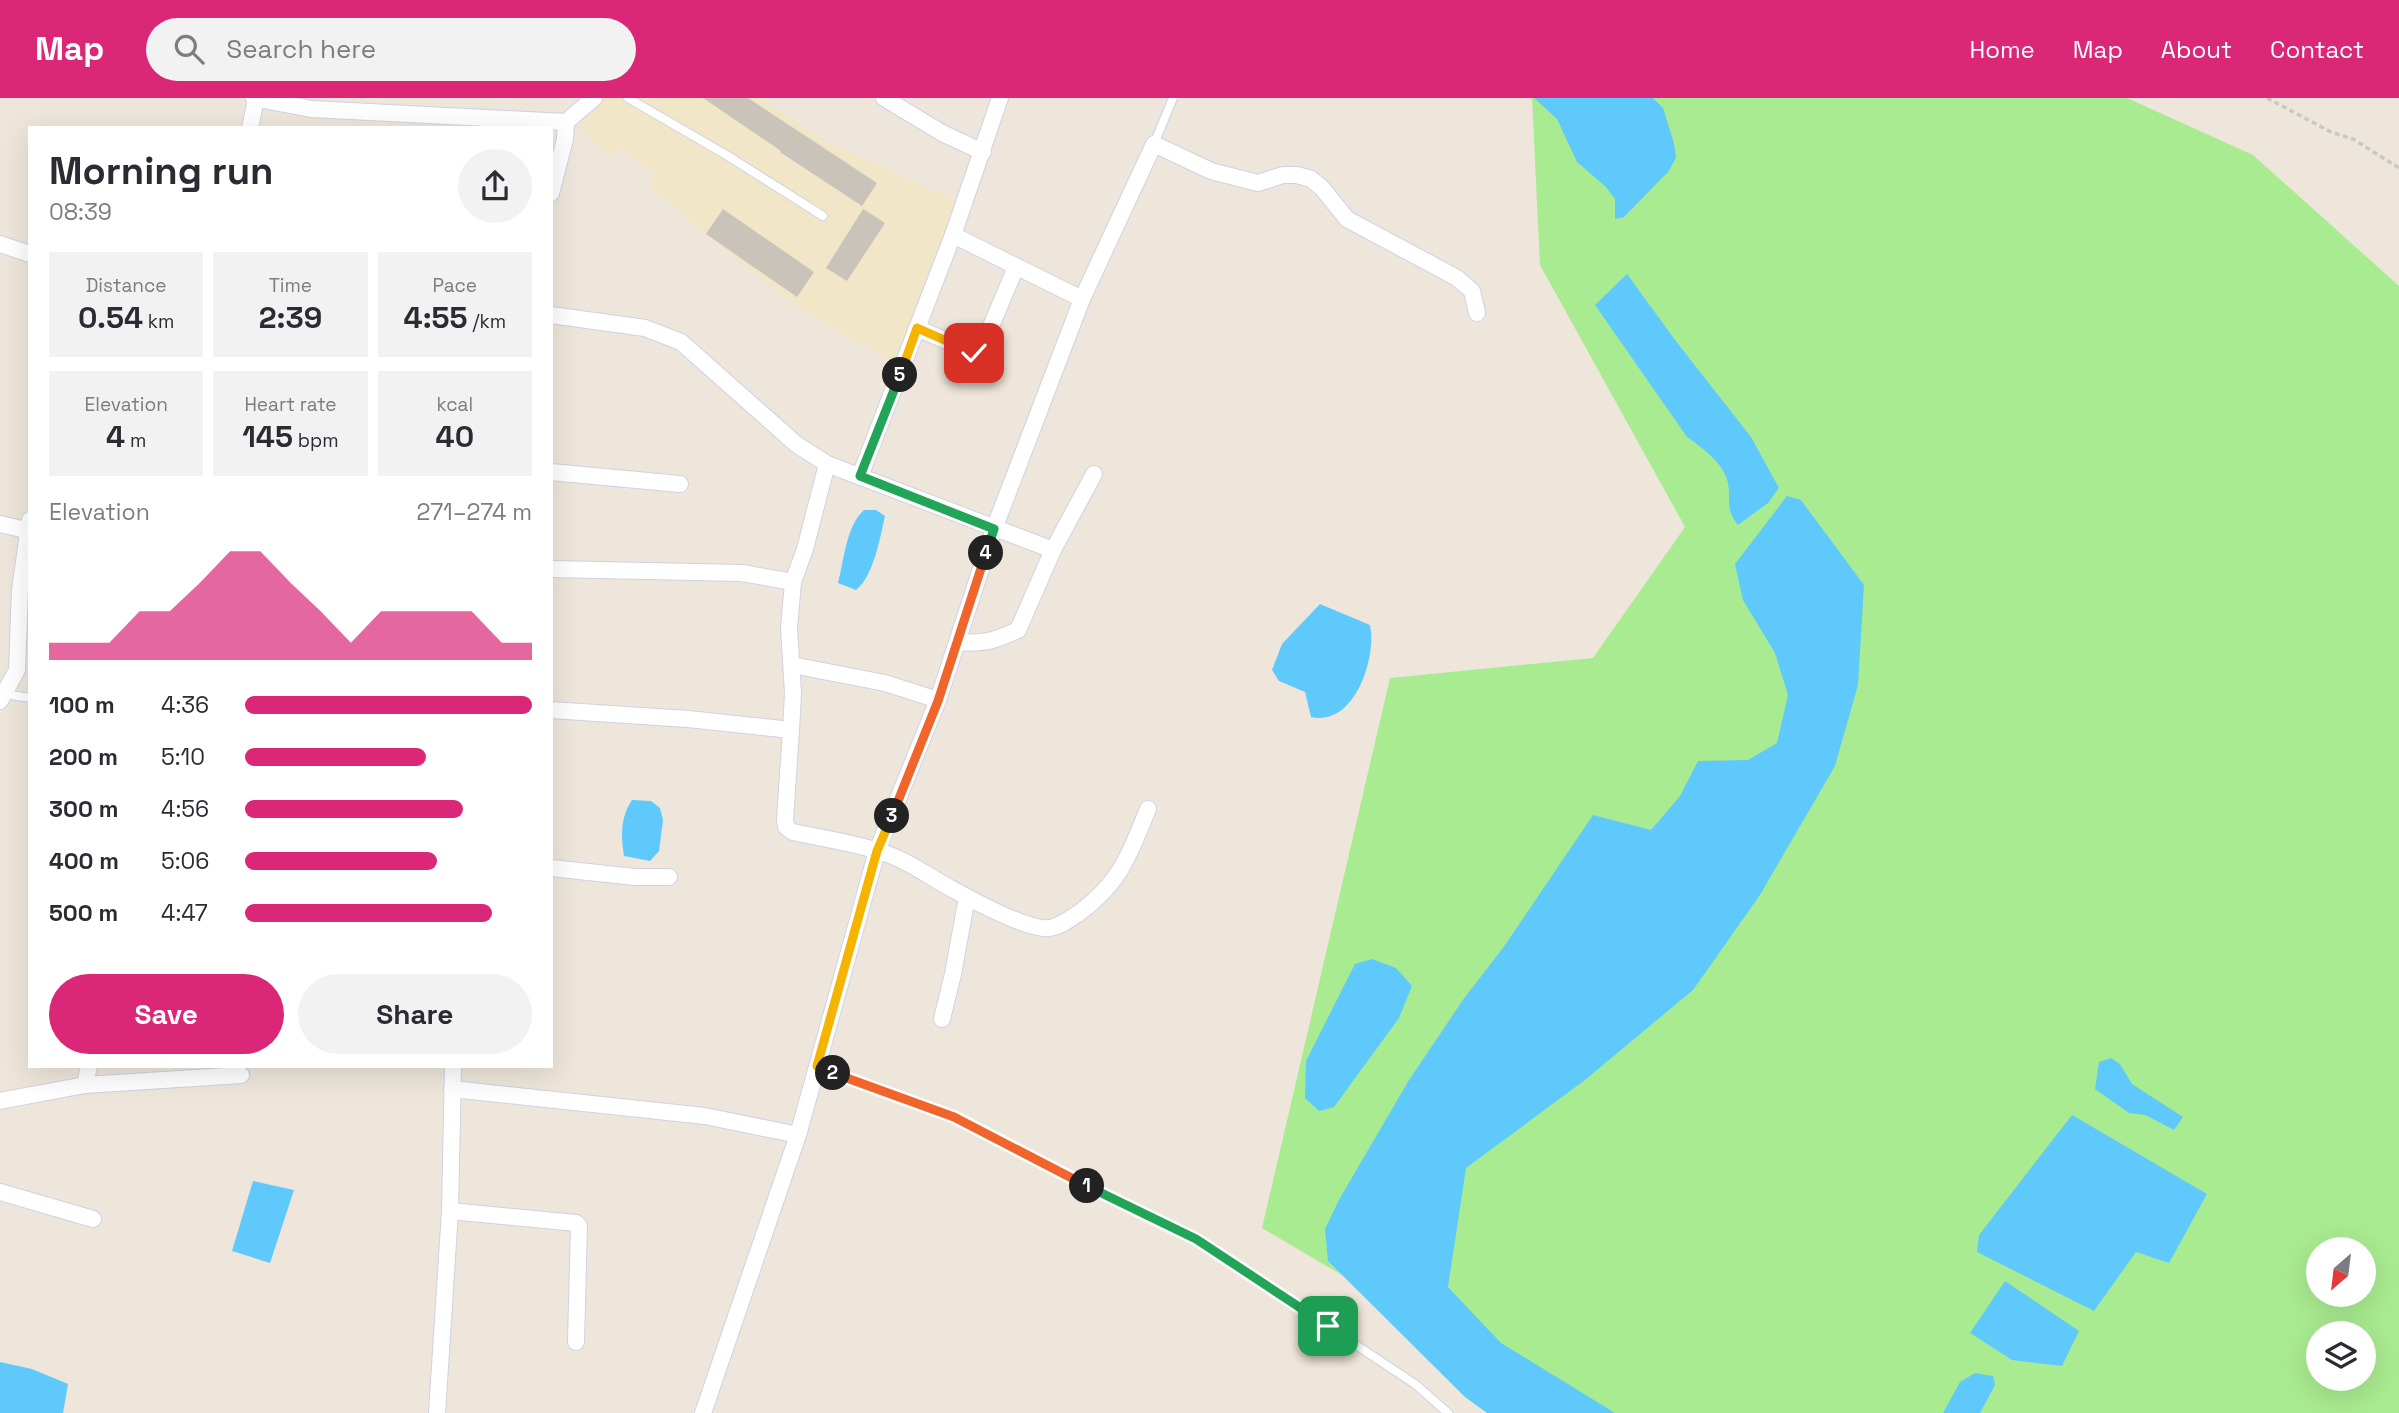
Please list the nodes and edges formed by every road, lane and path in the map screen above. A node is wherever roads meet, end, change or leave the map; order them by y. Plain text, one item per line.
1 (255, 98) edge
2 (593, 98) edge
3 (628, 98) edge
4 (884, 98) edge
5 (1000, 98) edge
6 (1173, 98) edge
7 (2267, 98) edge
8 (566, 122) junction
9 (250, 126) edge
10 (1154, 144) junction
11 (984, 152) junction
12 (2399, 168) edge
13 (553, 185) edge
14 (823, 216) dead end
15 (953, 235) junction
16 (0, 244) edge
17 (28, 253) edge
18 (1016, 267) junction
19 (1082, 299) junction
20 (1477, 313) dead end
21 (553, 316) edge
22 (917, 328) junction
23 (827, 464) junction
24 (553, 472) edge
25 (1094, 474) dead end
26 (860, 476) junction
27 (680, 484) dead end
28 (0, 524) edge
29 (28, 528) edge
30 (994, 529) junction
31 (28, 535) edge
32 (1053, 550) junction
33 (553, 569) edge
34 (793, 582) junction
35 (958, 642) junction
36 (792, 665) junction
37 (2, 698) edge
38 (28, 698) edge
39 (938, 701) junction
40 (553, 710) edge
41 (791, 730) junction
42 (1149, 809) dead end
43 (877, 851) junction
44 (553, 868) edge
45 (669, 877) dead end
46 (967, 897) junction
47 (942, 1019) dead end
48 (817, 1066) junction
49 (89, 1068) edge
50 (453, 1068) edge
51 (241, 1075) dead end
52 (85, 1086) junction
53 (453, 1090) junction
54 (0, 1101) edge
55 (798, 1135) junction
56 (0, 1192) edge
57 (450, 1211) junction
58 (93, 1219) dead end
59 (576, 1342) dead end
60 (437, 1413) edge
61 (703, 1413) edge
62 (1448, 1413) edge

1 - 8 street
1 - 9 street
2 - 8 street
3 - 14 lane
4 - 11 street
5 - 11 street
6 - 10 lane
7 - 12 path
8 - 13 street
10 - 19 street
10 - 20 street
11 - 15 street
15 - 18 street
15 - 22 street
16 - 17 street
18 - 19 street
18 - 22 street
19 - 30 street
21 - 23 street
22 - 26 street
23 - 26 street
23 - 34 street
24 - 27 street
25 - 32 street
26 - 30 street
28 - 29 street
30 - 32 street
30 - 35 street
31 - 37 street
32 - 35 street
33 - 34 street
34 - 36 street
35 - 39 street
36 - 39 street
36 - 41 street
37 - 38 lane
39 - 43 street
40 - 41 street
41 - 43 street
42 - 46 street
43 - 46 street
43 - 48 street
44 - 45 street
46 - 47 street
48 - 55 street
48 - 62 lane
49 - 52 street
50 - 53 street
51 - 52 street
52 - 54 street
53 - 55 street
53 - 57 street
55 - 61 street
56 - 58 street
57 - 59 street
57 - 60 street

